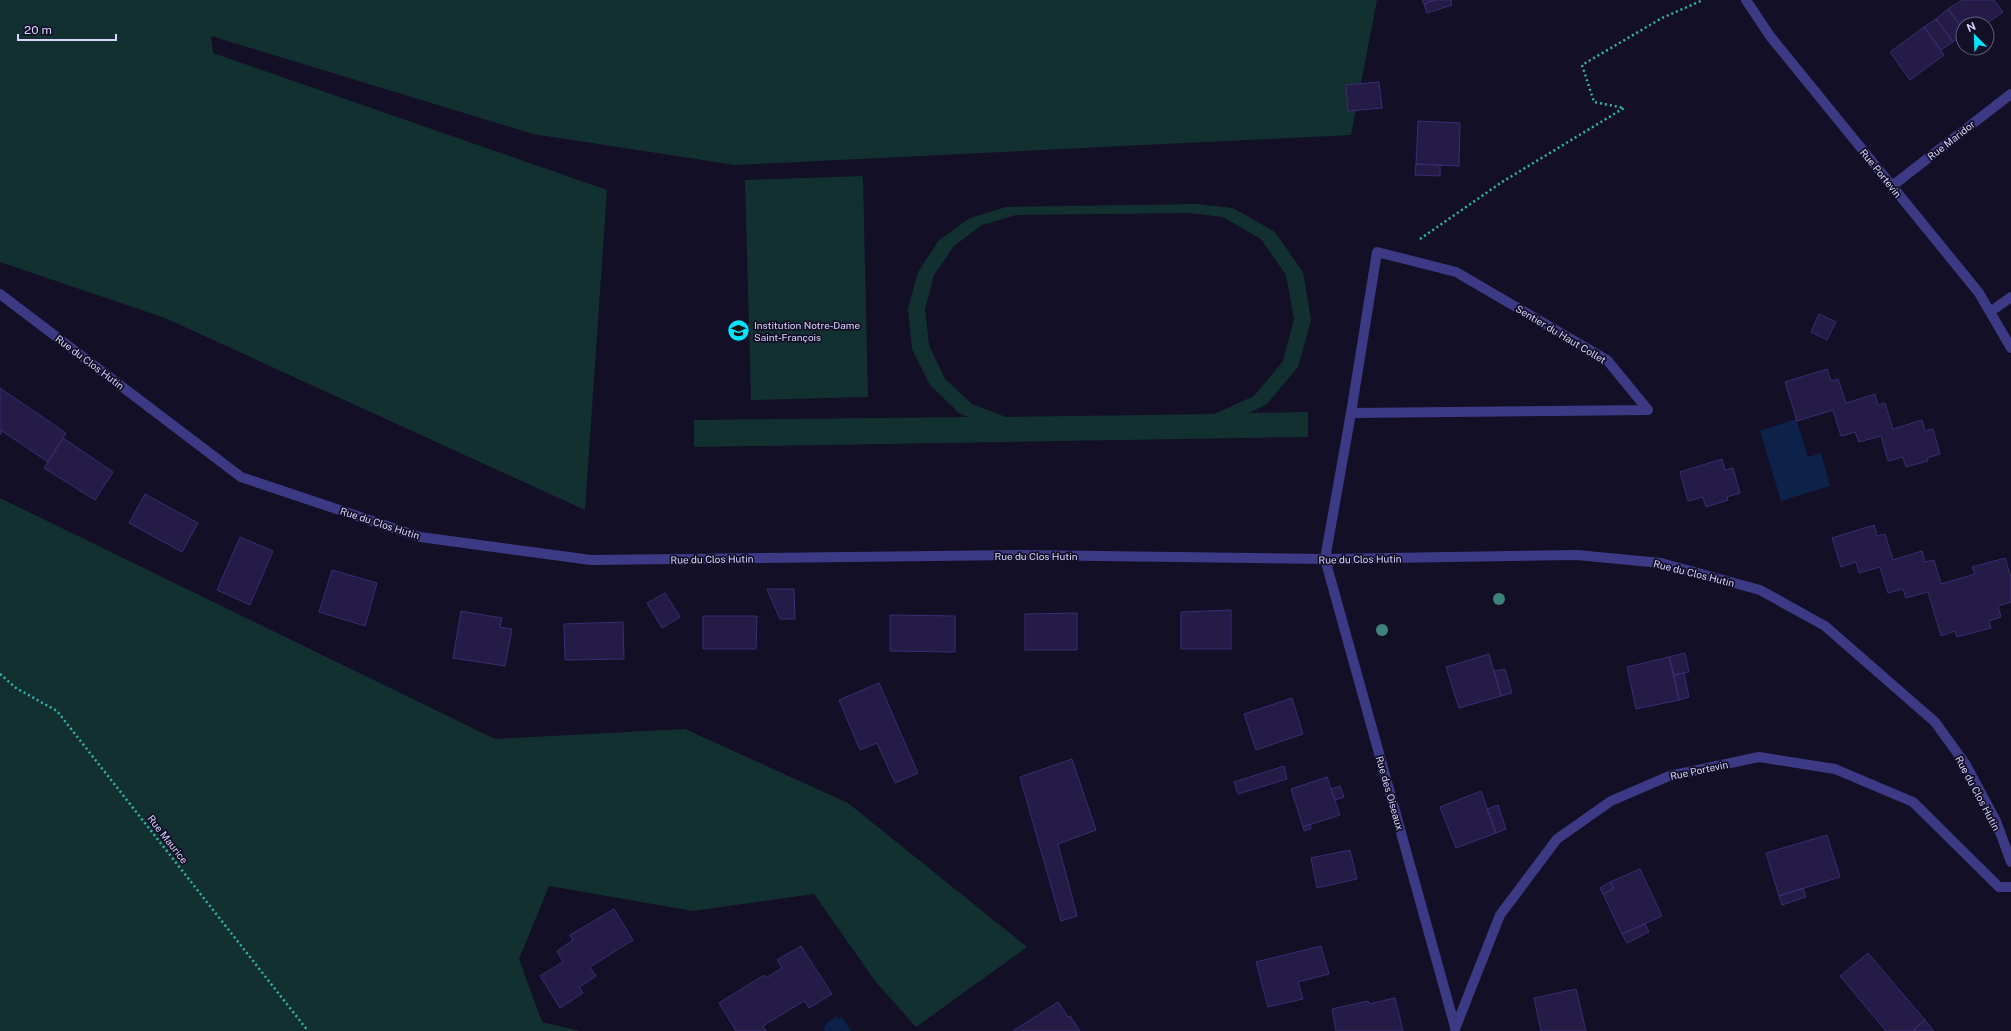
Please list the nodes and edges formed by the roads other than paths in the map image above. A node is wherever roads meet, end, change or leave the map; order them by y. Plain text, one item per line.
1 (1746, 0) edge
2 (2011, 94) edge
3 (1892, 186) junction
4 (0, 294) edge
5 (2011, 297) edge
6 (1990, 312) junction
7 (2011, 348) edge
8 (1351, 413) junction
9 (1325, 559) junction
10 (2011, 862) edge
11 (2011, 887) edge
12 (1455, 1029) edge

1 - 3 street, Rue Portevin
2 - 3 street, Rue Maridor
3 - 6 street, Rue Portevin
4 - 9 street, Rue du Clos Hutin
5 - 6 street
6 - 7 street, Rue Portevin
8 - 8 street, Sentier du Haut Collet
8 - 9 street, Sentier du Haut Collet
9 - 10 street, Rue du Clos Hutin
9 - 12 street, Rue des Oiseaux
11 - 12 street, Rue Portevin

